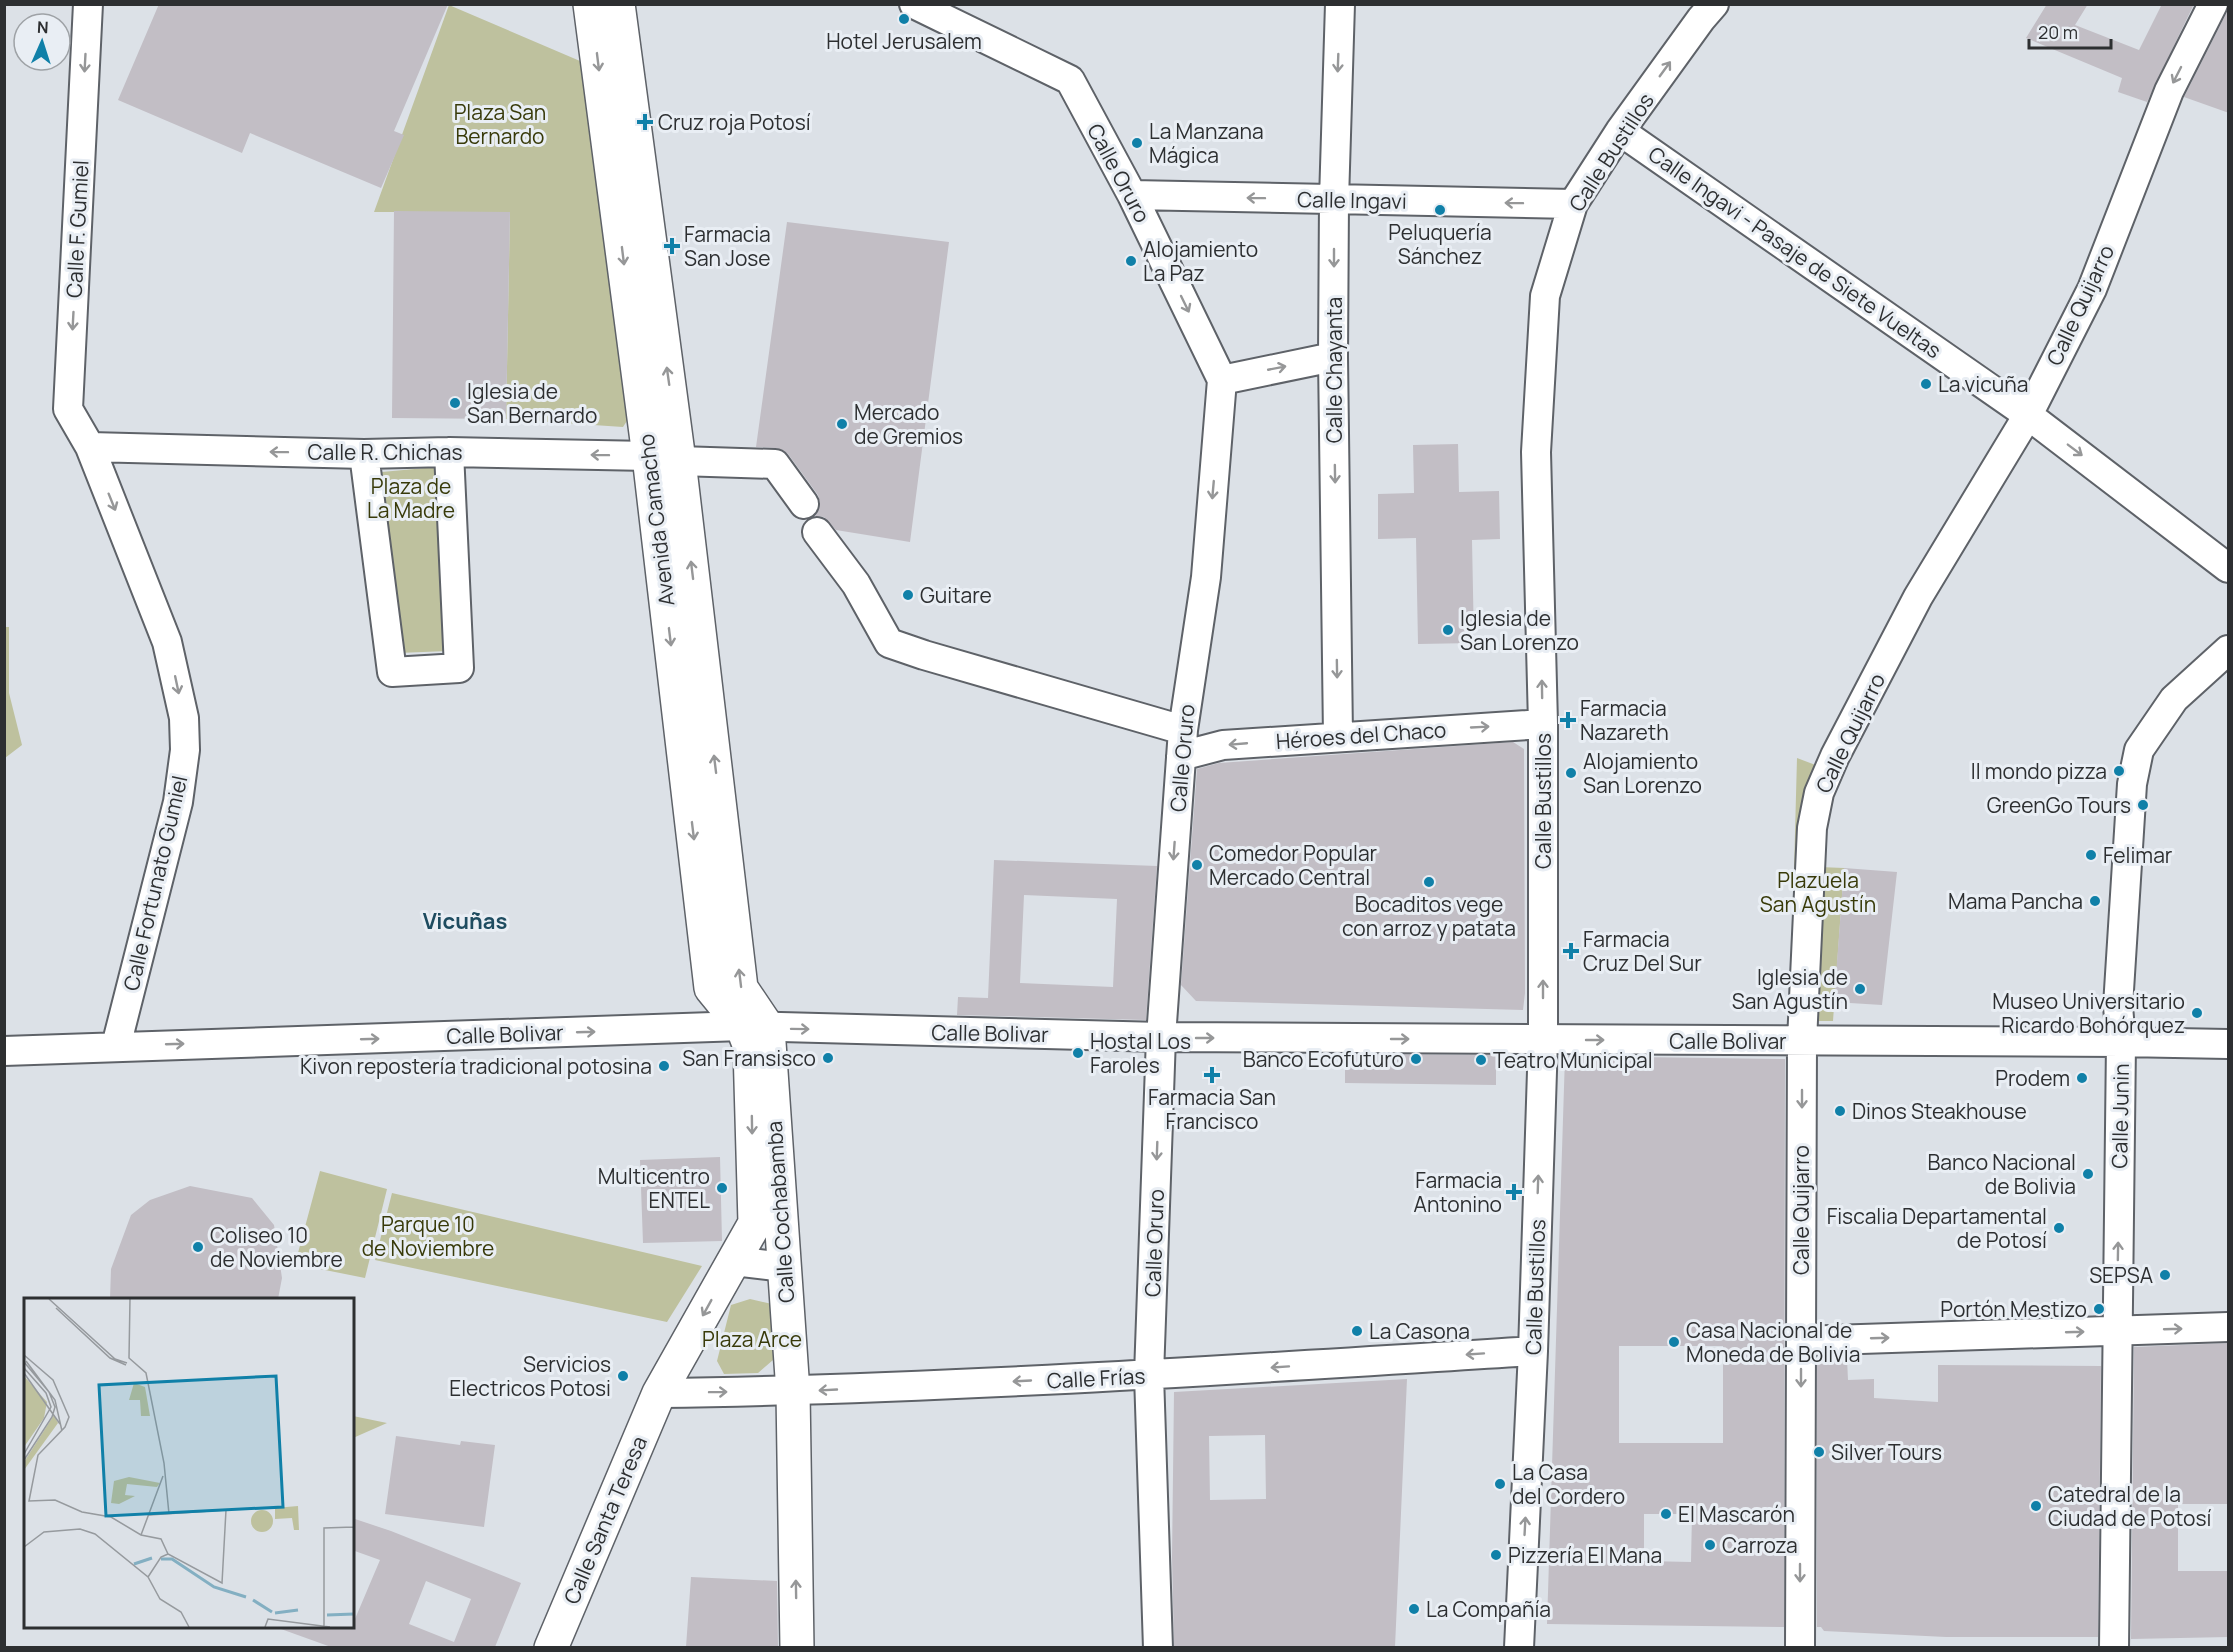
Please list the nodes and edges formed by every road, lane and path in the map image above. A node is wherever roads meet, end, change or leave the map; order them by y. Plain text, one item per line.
1 (88, 4) edge
2 (590, 4) edge
3 (618, 4) edge
4 (914, 4) edge
5 (1340, 4) edge
6 (1714, 4) edge
7 (2213, 4) edge
8 (1620, 131) junction
9 (1132, 195) junction
10 (1334, 200) junction
11 (1572, 204) junction
12 (1333, 357) junction
13 (1222, 380) junction
14 (2028, 415) junction
15 (90, 447) junction
16 (449, 452) junction
17 (364, 454) junction
18 (664, 458) junction
19 (804, 504) dead end
20 (817, 532) dead end
21 (2229, 568) edge
22 (2229, 650) edge
23 (1543, 724) junction
24 (1338, 736) junction
25 (1182, 743) junction
26 (755, 1027) junction
27 (1161, 1037) junction
28 (1543, 1040) junction
29 (1802, 1041) junction
30 (2121, 1042) junction
31 (2229, 1044) edge
32 (116, 1046) junction
33 (4, 1051) edge
34 (734, 1261) junction
35 (784, 1267) junction
36 (2229, 1327) edge
37 (2116, 1331) junction
38 (1801, 1341) junction
39 (1533, 1351) junction
40 (1149, 1375) junction
41 (793, 1392) junction
42 (659, 1393) junction
43 (551, 1647) edge
44 (797, 1647) edge
45 (1158, 1647) edge
46 (1519, 1647) edge
47 (1800, 1647) edge
48 (2114, 1647) edge

1 -> 15 street, Calle F. Gumiel
2 -> 18 main road, Avenida Camacho
18 -> 3 main road, Avenida Camacho
4 - 9 street, Calle Oruro
5 -> 10 street, Calle Chayanta
8 -> 6 street, Calle Bustillos
7 -> 14 street, Calle Quijarro
8 - 11 street, Calle Bustillos
8 - 14 street, Calle Ingavi - Pasaje de Siete Vueltas
10 -> 9 street, Calle Ingavi
9 -> 13 street, Calle Oruro
11 -> 10 street, Calle Ingavi
10 -> 12 street, Calle Chayanta
23 -> 11 street, Calle Bustillos
13 -> 12 street
12 -> 24 street, Calle Chayanta
13 -> 25 street, Calle Oruro
14 -> 21 street, Calle Ingavi - Pasaje de Siete Vueltas
14 - 29 street, Calle Quijarro
17 -> 15 street, Calle R. Chichas
15 -> 32 street, Calle Fortunato Gumiel
16 - 17 street, Calle R. Chichas
16 - 17 street
18 -> 16 street, Calle R. Chichas
18 - 19 street, Calle R. Chichas
18 - 26 main road, Avenida Camacho
20 - 25 street
22 - 30 street, Calle Junin
24 -> 23 street, Héroes del Chaco
28 -> 23 street, Calle Bustillos
24 -> 25 street, Héroes del Chaco
25 -> 27 street, Calle Oruro
26 -> 27 street, Calle Bolivar
32 -> 26 street, Calle Bolivar
26 -> 34 main road, Calle Cochabamba
26 - 35 main road, Calle Cochabamba
27 -> 28 street, Calle Bolivar
27 -> 40 street, Calle Oruro
28 -> 29 street, Calle Bolivar
39 -> 28 street, Calle Bustillos
29 - 30 street, Calle Bolivar
29 -> 38 street, Calle Quijarro
30 - 31 street, Calle Bolivar
37 -> 30 street, Calle Junin
32 - 33 street, Calle Bolivar
34 - 35 street
34 -> 42 main road, Calle Cochabamba
35 - 41 main road, Calle Cochabamba
37 -> 36 street
38 -> 37 street
37 - 48 street, Calle Junin
38 -> 47 street, Calle Quijarro
39 -> 40 street, Calle Frías
46 -> 39 street, Calle Bustillos
40 -> 41 street, Calle Frías
40 - 45 street, Calle Oruro
42 -> 41 street, Calle Frías
44 -> 41 main road, Calle Cochabamba
42 - 43 main road, Calle Santa Teresa

